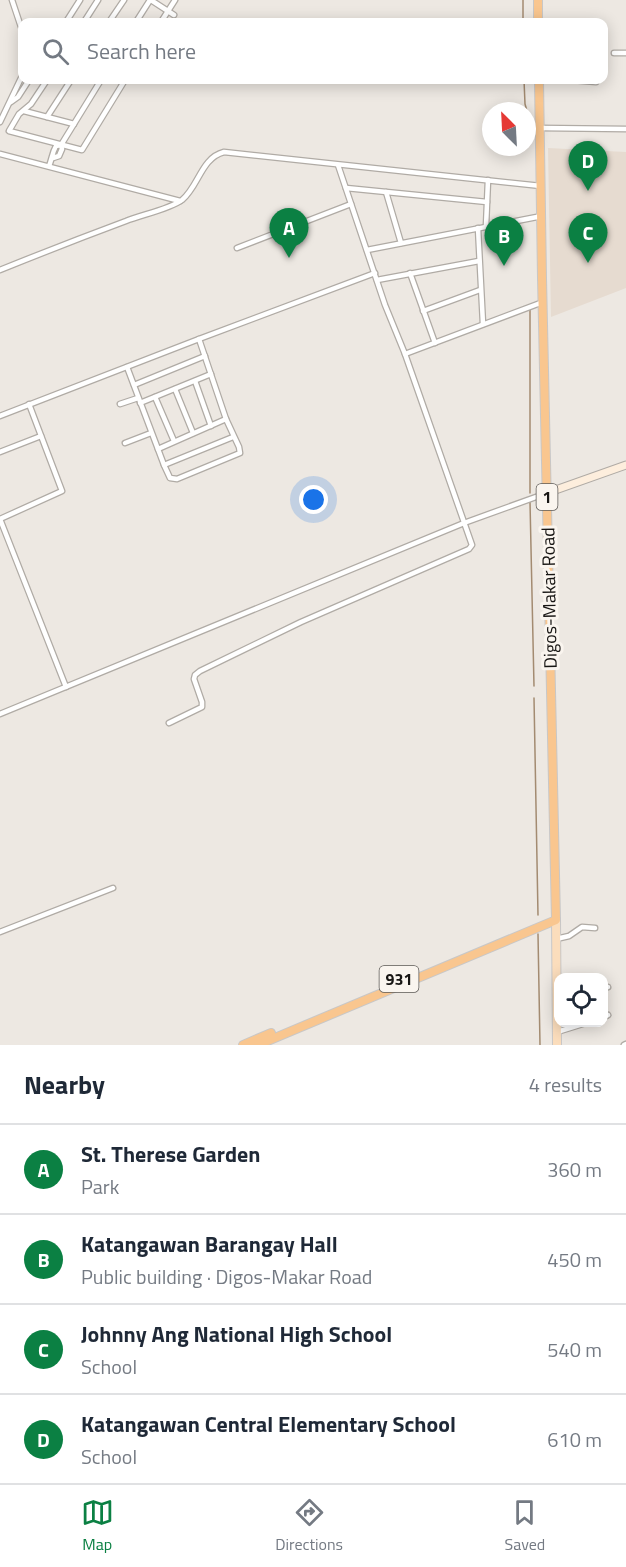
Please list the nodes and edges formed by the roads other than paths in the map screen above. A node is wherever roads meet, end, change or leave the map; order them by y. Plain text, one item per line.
1 (12, 0) edge
2 (80, 0) edge
3 (98, 0) edge
4 (124, 0) edge
5 (151, 0) edge
6 (175, 0) edge
7 (538, 0) edge
8 (168, 11) junction
9 (174, 15) dead end
10 (18, 18) edge
11 (69, 18) edge
12 (87, 18) edge
13 (112, 18) edge
14 (139, 18) edge
15 (164, 18) edge
16 (538, 18) edge
17 (614, 53) dead end
18 (626, 53) edge
19 (18, 84) edge
20 (26, 84) edge
21 (44, 84) edge
22 (69, 84) edge
23 (99, 84) edge
24 (123, 84) edge
25 (539, 84) edge
26 (9, 104) junction
27 (24, 111) junction
28 (47, 117) junction
29 (0, 122) edge
30 (74, 124) junction
31 (540, 128) junction
32 (626, 129) edge
33 (61, 145) junction
34 (0, 154) edge
35 (338, 165) junction
36 (49, 166) junction
37 (488, 180) junction
38 (541, 186) junction
39 (346, 188) junction
40 (386, 192) junction
41 (180, 201) junction
42 (487, 202) junction
43 (351, 204) junction
44 (542, 216) junction
45 (486, 226) junction
46 (478, 228) junction
47 (401, 243) junction
48 (237, 248) dead end
49 (367, 250) junction
50 (479, 261) junction
51 (0, 270) edge
52 (375, 273) junction
53 (410, 273) junction
54 (377, 280) junction
55 (480, 290) junction
56 (543, 302) junction
57 (423, 311) junction
58 (483, 324) junction
59 (199, 339) junction
60 (435, 343) junction
61 (405, 354) junction
62 (205, 356) junction
63 (127, 367) junction
64 (211, 374) junction
65 (195, 381) junction
66 (134, 385) junction
67 (175, 389) junction
68 (155, 397) junction
69 (139, 400) junction
70 (29, 404) junction
71 (120, 405) dead end
72 (0, 416) edge
73 (226, 419) junction
74 (211, 426) junction
75 (152, 433) junction
76 (193, 433) junction
77 (41, 436) junction
78 (233, 437) junction
79 (174, 441) junction
80 (125, 443) dead end
81 (158, 449) junction
82 (0, 452) edge
83 (164, 465) junction
84 (626, 465) edge
85 (547, 493) junction
86 (464, 523) junction
87 (66, 687) junction
88 (0, 714) edge
89 (169, 723) dead end
90 (114, 888) dead end
91 (556, 917) junction
92 (595, 928) dead end
93 (0, 932) edge
94 (556, 939) junction
95 (557, 973) edge
96 (557, 1027) edge
97 (573, 1027) edge
98 (557, 1032) junction
99 (243, 1045) edge
100 (258, 1045) edge
101 (557, 1045) edge

1 - 10 street
2 - 11 street
3 - 12 street
4 - 13 street
5 - 8 street
5 - 14 street
6 - 8 street
7 - 16 highway
8 - 9 street
8 - 15 street
17 - 18 street
19 - 26 street
20 - 26 street
21 - 27 street
22 - 28 street
23 - 30 street
24 - 33 street
25 - 31 highway, Digos-Makar Road / 1
26 - 29 street
27 - 28 street
27 - 33 street
28 - 30 street
30 - 33 street
31 - 32 street
31 - 38 highway, Digos-Makar Road / 1
33 - 36 street
34 - 36 street
35 - 37 street
35 - 39 street
35 - 41 street
36 - 41 street
37 - 38 street
37 - 42 street
38 - 44 highway, Digos-Makar Road / 1
39 - 40 street
39 - 43 street
40 - 42 street
40 - 47 street
41 - 51 street
42 - 45 street
43 - 48 street
43 - 49 street
44 - 45 street
44 - 56 highway, Digos-Makar Road / 1
45 - 46 street
46 - 47 street
46 - 50 street
47 - 49 street
49 - 52 street
50 - 53 street
50 - 55 street
52 - 54 street
52 - 59 street
53 - 54 street
53 - 57 street
54 - 61 street
55 - 57 street
55 - 58 street
56 - 58 street
56 - 85 highway, Digos-Makar Road / 1
57 - 60 street
58 - 60 street
59 - 62 street
59 - 63 street
60 - 61 street
61 - 86 street
62 - 64 street
62 - 66 street
63 - 66 street
63 - 70 street
64 - 65 street
64 - 73 street
65 - 67 street
65 - 74 street
66 - 69 street
67 - 68 street
67 - 76 street
68 - 69 street
68 - 79 street
69 - 71 street
69 - 75 street
70 - 72 street
70 - 77 street
73 - 74 street
73 - 78 street
74 - 76 street
75 - 80 street
75 - 81 street
76 - 79 street
77 - 82 street
77 - 87 street
78 - 83 street
78 - 83 street
79 - 81 street
81 - 83 street
84 - 85 street
85 - 86 street
85 - 91 highway, Digos-Makar Road / 1
86 - 87 street
86 - 89 street
87 - 88 street
90 - 93 street
91 - 94 main road, Digos-Makar Road / 1
91 - 99 highway, 931
91 - 100 highway, 931
92 - 94 street
94 - 95 main road, Digos-Makar Road / 1
96 - 98 main road, Digos-Makar Road / 1
97 - 98 street
98 - 101 main road, Digos-Makar Road / 1

